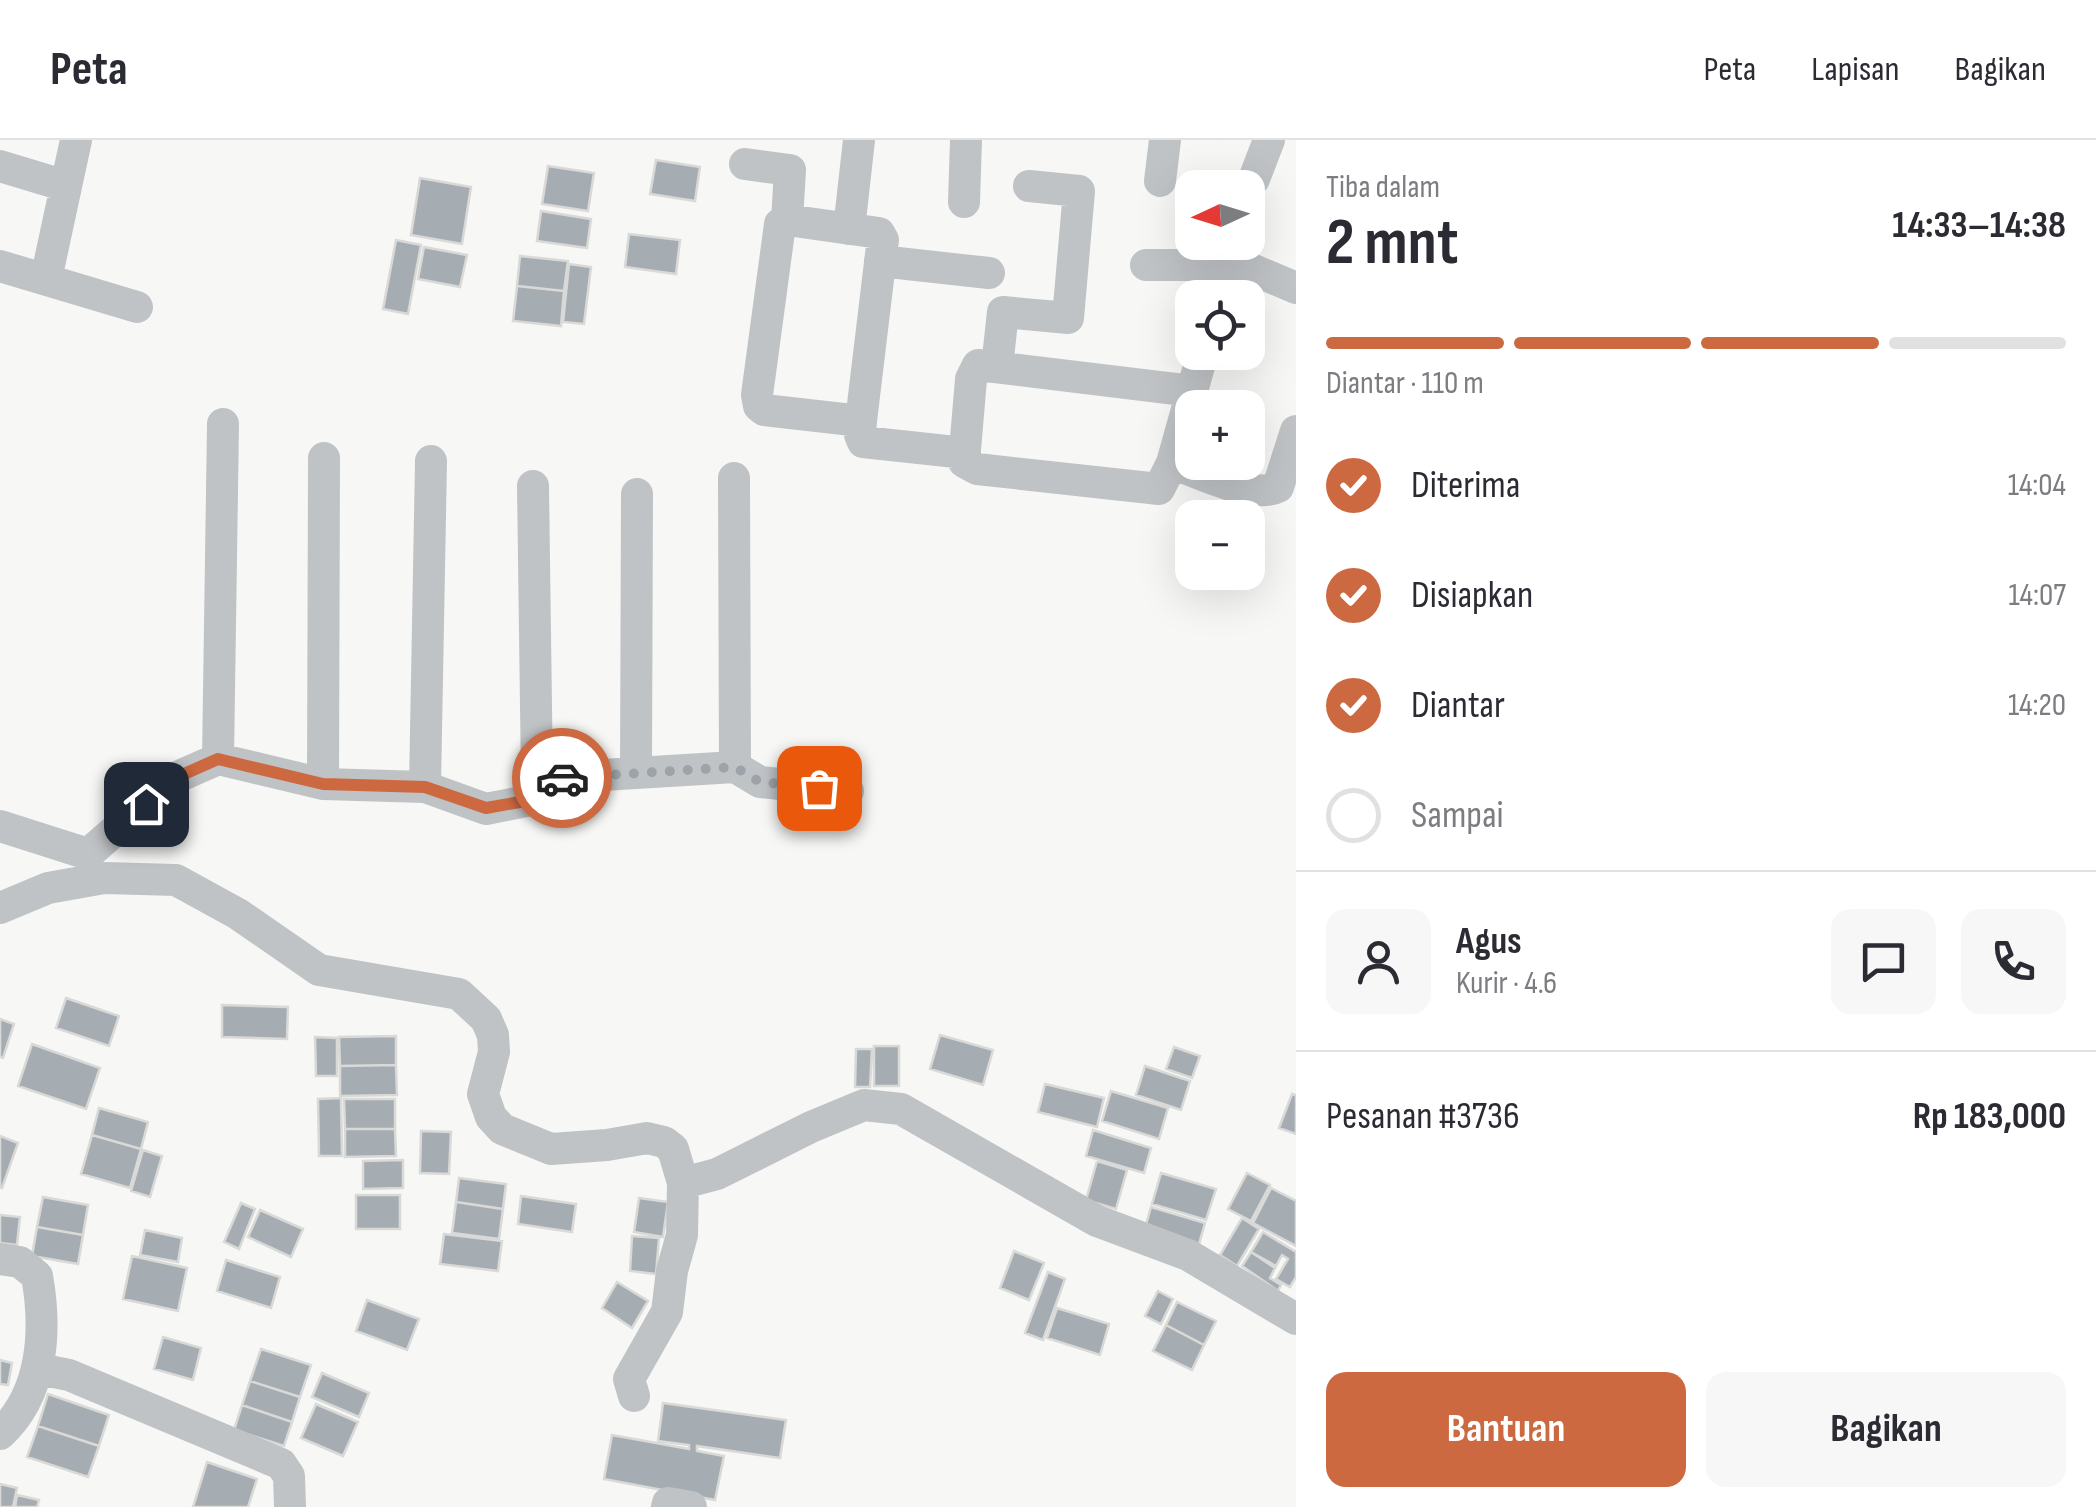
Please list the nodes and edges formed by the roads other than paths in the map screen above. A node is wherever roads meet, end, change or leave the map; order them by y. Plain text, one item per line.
1 (76, 140) edge
2 (859, 140) edge
3 (966, 140) edge
4 (1165, 140) edge
5 (1269, 140) edge
6 (744, 164) dead end
7 (0, 166) edge
8 (1258, 170) edge
9 (1160, 181) dead end
10 (66, 186) junction
11 (1029, 186) dead end
12 (964, 202) dead end
13 (787, 220) junction
14 (849, 229) junction
15 (880, 261) junction
16 (1227, 264) junction
17 (1146, 265) dead end
18 (0, 266) edge
19 (990, 273) dead end
20 (46, 278) junction
21 (1223, 280) edge
22 (1296, 288) edge
23 (137, 307) dead end
24 (997, 367) junction
25 (1184, 390) edge
26 (862, 421) junction
27 (223, 424) dead end
28 (1296, 431) edge
29 (1175, 452) edge
30 (965, 454) junction
31 (324, 458) dead end
32 (431, 460) dead end
33 (1172, 463) junction
34 (734, 478) dead end
35 (533, 486) dead end
36 (637, 494) dead end
37 (218, 759) junction
38 (735, 767) junction
39 (636, 773) junction
40 (538, 779) junction
41 (323, 784) junction
42 (425, 787) junction
43 (848, 791) dead end
44 (0, 826) edge
45 (0, 908) edge
46 (683, 1182) junction
47 (0, 1259) edge
48 (1296, 1319) edge
49 (39, 1369) junction
50 (634, 1396) dead end
51 (0, 1434) edge
52 (290, 1507) edge
53 (667, 1507) edge
54 (691, 1507) edge

1 - 10 street
2 - 14 street
3 - 12 street
4 - 9 street
5 - 8 street
6 - 13 street
7 - 10 street
10 - 20 street
11 - 24 street
13 - 14 street
13 - 26 street
14 - 15 street
15 - 19 street
15 - 26 street
16 - 17 street
16 - 21 street
16 - 22 street
18 - 20 street
20 - 23 street
24 - 25 street
24 - 30 street
26 - 30 street
27 - 37 street
28 - 33 street
29 - 33 street
30 - 33 street
31 - 41 street
32 - 42 street
34 - 38 street
35 - 40 street
36 - 39 street
37 - 41 street
37 - 44 street
38 - 39 street
38 - 43 street
39 - 40 street
40 - 42 street
41 - 42 street
45 - 46 street
46 - 48 street
46 - 50 street
47 - 49 street
49 - 51 street
49 - 52 street
53 - 54 street

